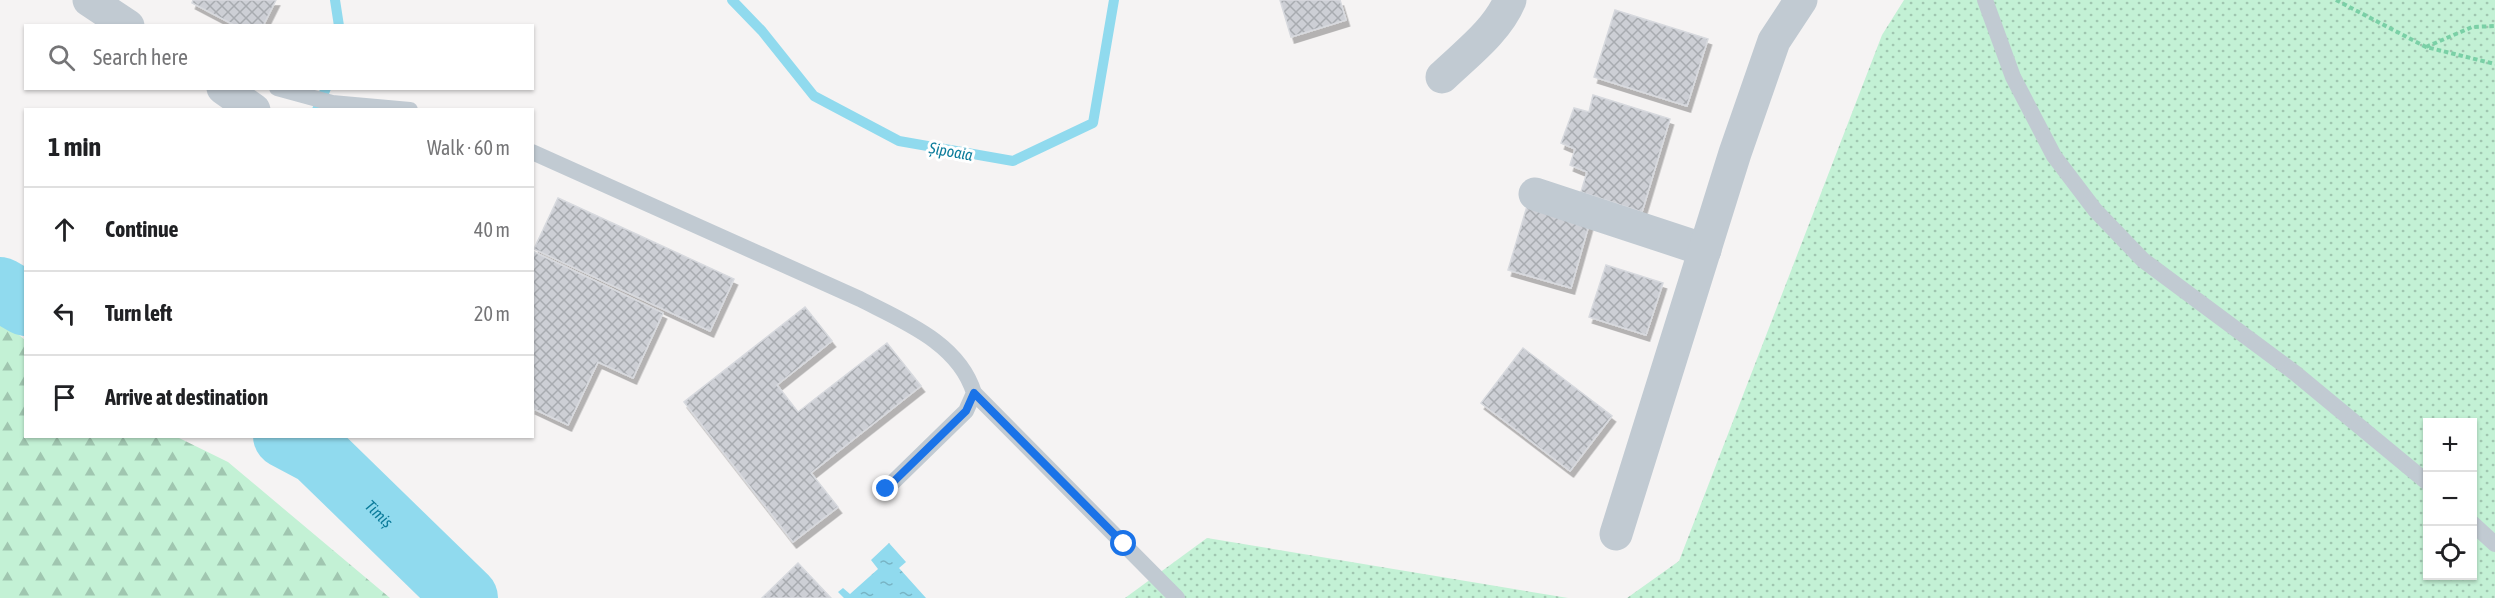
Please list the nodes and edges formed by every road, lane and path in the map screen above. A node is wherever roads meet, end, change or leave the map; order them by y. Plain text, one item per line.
1 (89, 0) edge
2 (1510, 0) edge
3 (1801, 0) edge
4 (1985, 0) edge
5 (2336, 0) edge
6 (125, 24) edge
7 (2495, 26) edge
8 (2426, 47) junction
9 (2495, 64) edge
10 (1442, 77) dead end
11 (226, 90) edge
12 (284, 90) edge
13 (251, 108) edge
14 (388, 108) edge
15 (534, 153) edge
16 (1535, 194) dead end
17 (1705, 250) junction
18 (974, 393) junction
19 (2423, 479) edge
20 (886, 489) dead end
21 (2475, 526) edge
22 (1616, 534) dead end
23 (2495, 544) edge
24 (1177, 598) edge

1 - 6 street
2 - 10 street
3 - 17 street
4 - 19 lane
5 - 8 path
7 - 8 path
8 - 9 path
11 - 13 street
12 - 14 lane
15 - 18 lane
16 - 17 street
17 - 22 street
18 - 20 lane
18 - 24 lane
21 - 23 lane

